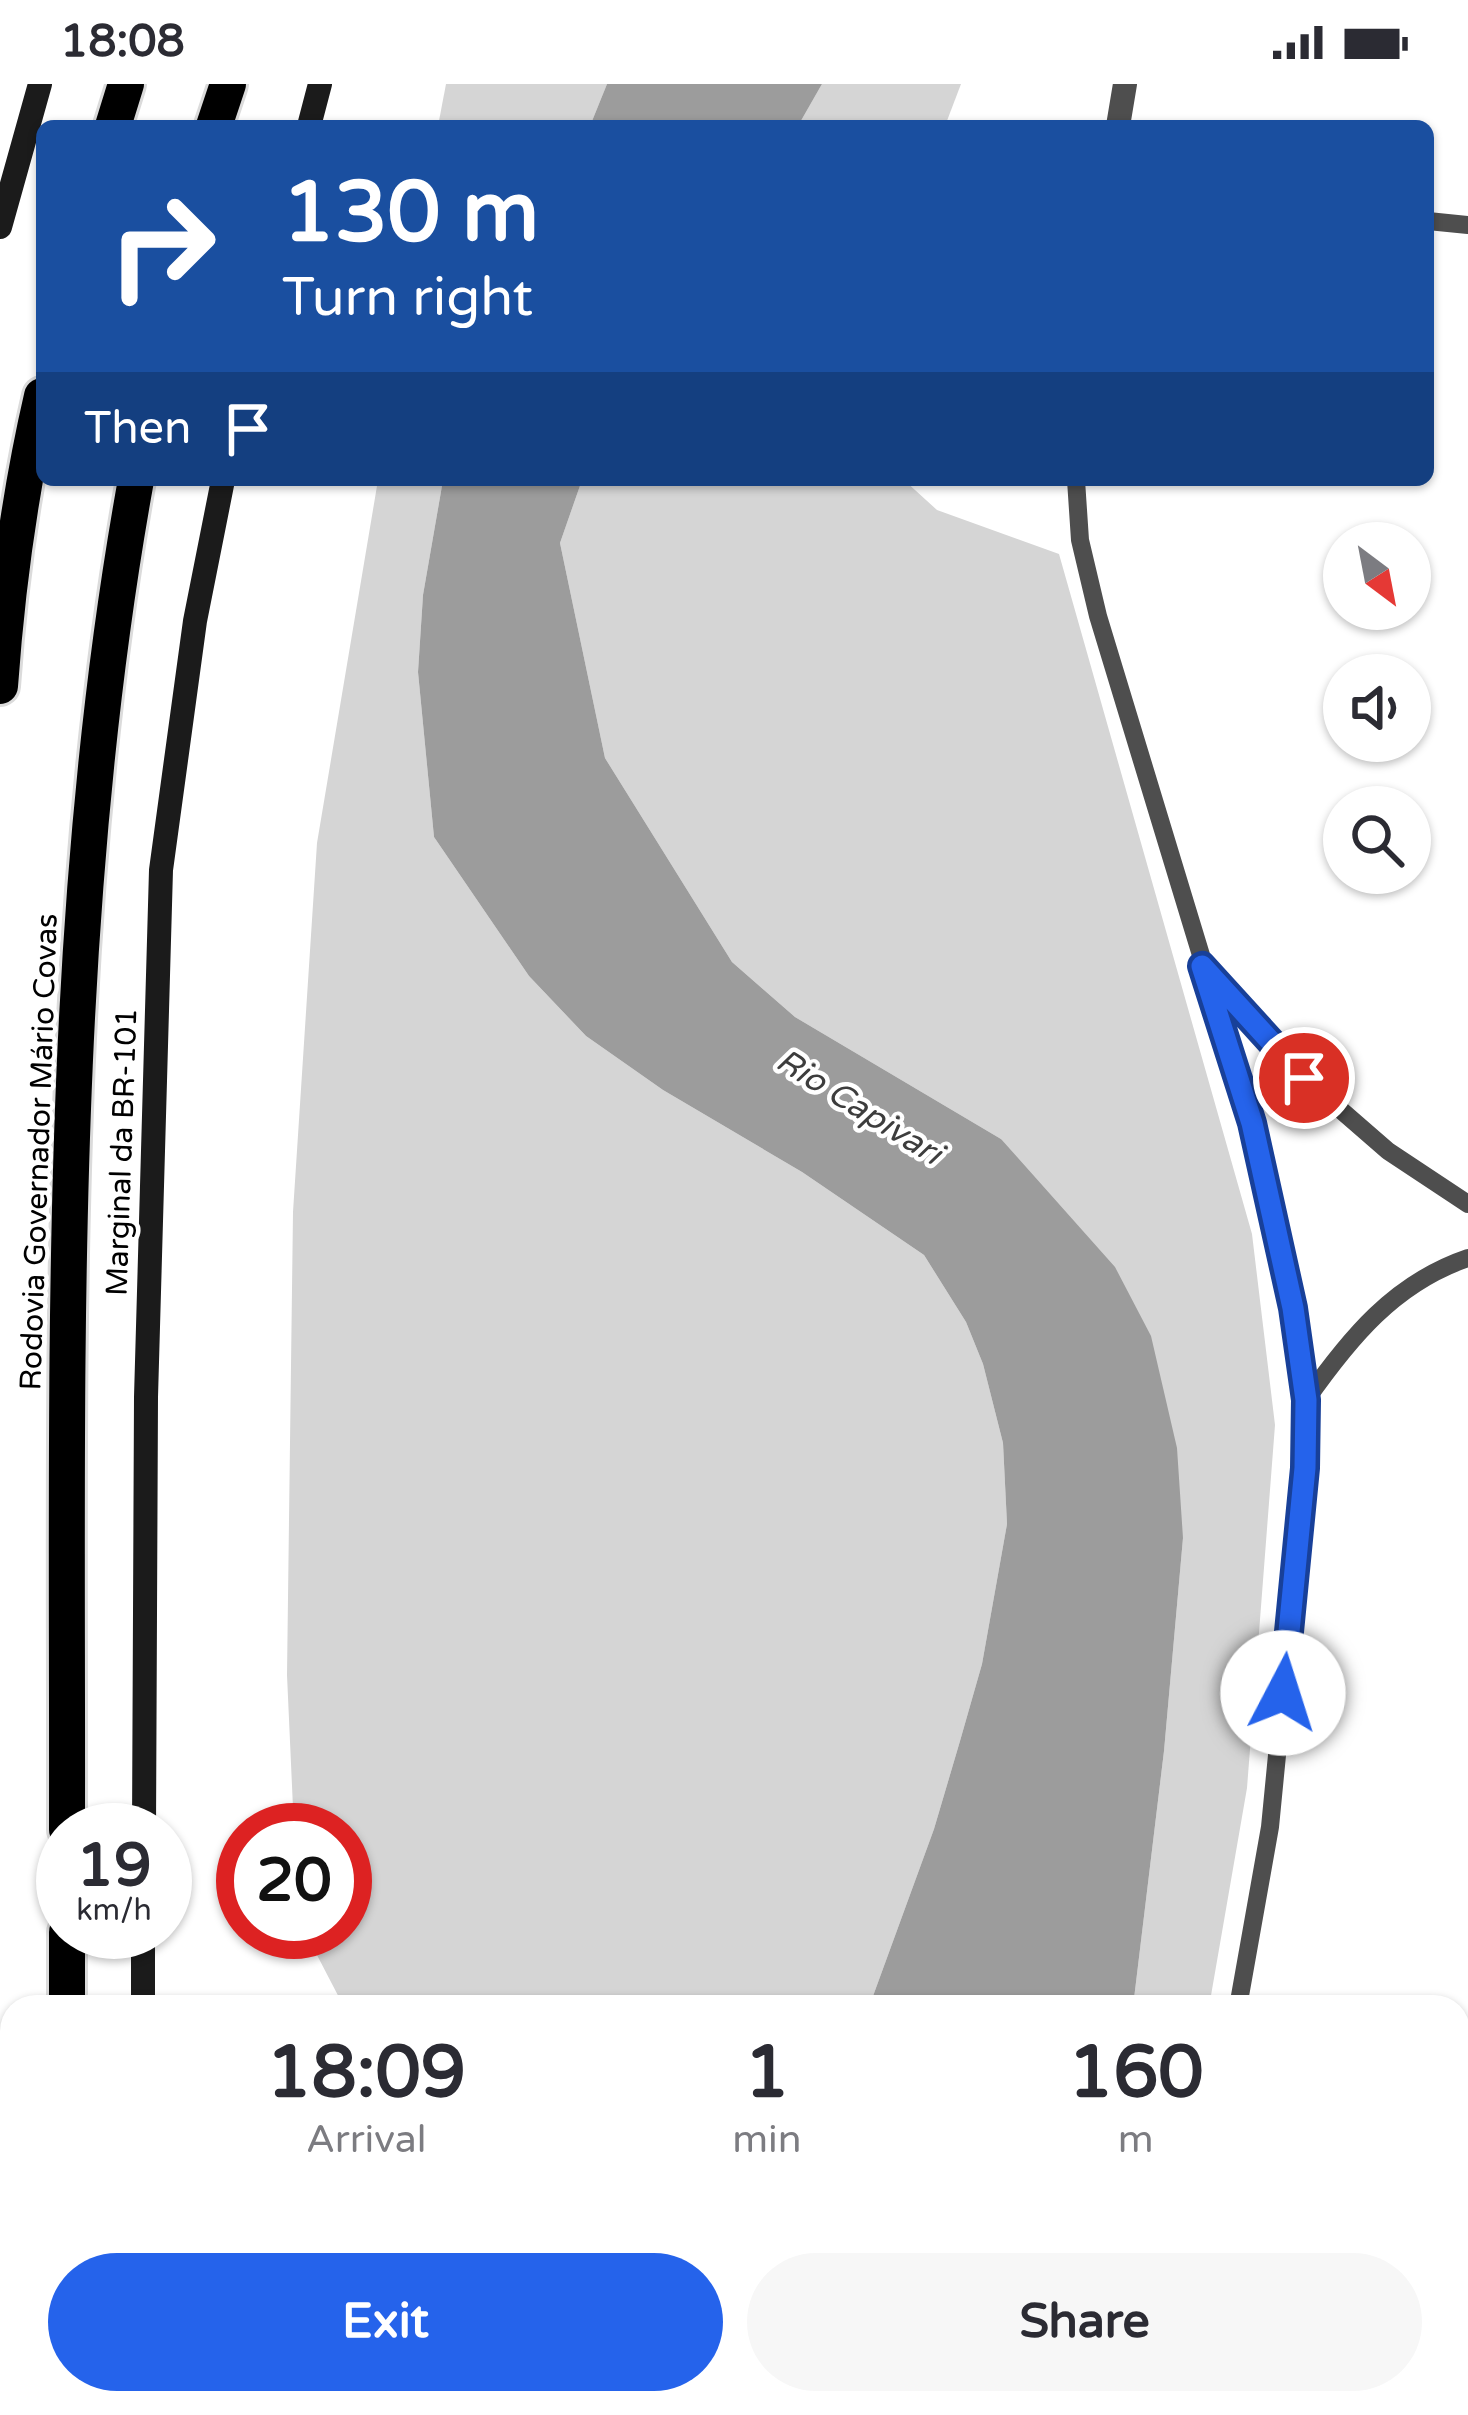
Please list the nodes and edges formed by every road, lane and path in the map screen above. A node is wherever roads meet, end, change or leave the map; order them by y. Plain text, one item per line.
1 (40, 84) edge
2 (126, 84) edge
3 (228, 84) edge
4 (320, 84) edge
5 (1126, 84) edge
6 (115, 120) edge
7 (216, 120) edge
8 (311, 120) edge
9 (1119, 120) edge
10 (1434, 222) edge
11 (1468, 225) edge
12 (0, 227) edge
13 (36, 421) edge
14 (135, 486) edge
15 (222, 486) edge
16 (1076, 486) edge
17 (0, 686) edge
18 (1202, 966) junction
19 (1468, 1204) edge
20 (1468, 1258) edge
21 (1306, 1400) junction
22 (67, 1803) edge
23 (144, 1803) edge
24 (67, 1959) edge
25 (143, 1959) edge
26 (67, 1995) edge
27 (143, 1995) edge
28 (1240, 1995) edge

1 - 12 main road
2 - 6 highway
3 - 7 highway
4 - 8 main road
5 - 9 street
10 - 11 lane
13 - 17 highway
14 - 22 highway, Rodovia Governador Mário Covas
15 - 23 main road, Marginal da BR-101
16 - 18 lane
18 - 19 lane
18 - 21 lane
20 - 21 lane
21 - 28 lane
24 - 26 highway
25 - 27 main road

